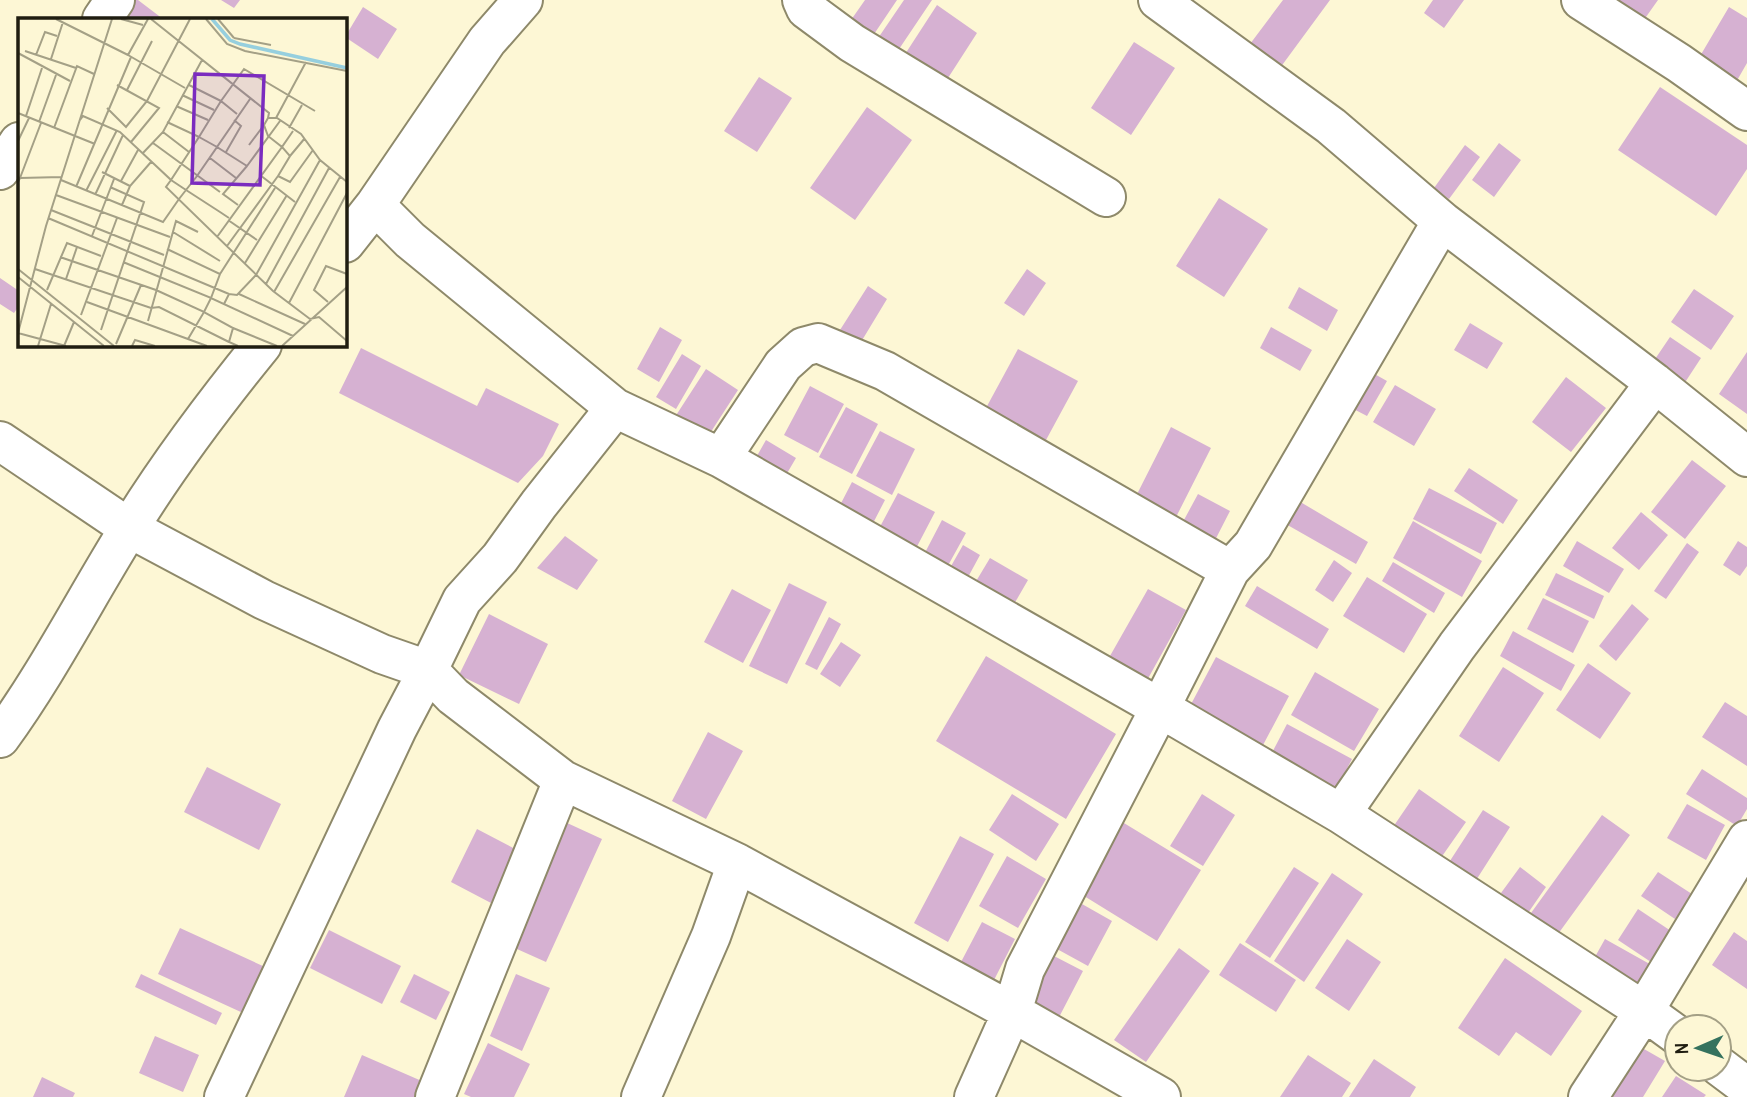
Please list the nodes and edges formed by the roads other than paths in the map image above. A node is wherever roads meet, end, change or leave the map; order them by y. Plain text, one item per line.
1 (115, 0) edge
2 (523, 0) edge
3 (802, 0) edge
4 (1158, 0) edge
5 (1581, 0) edge
6 (103, 18) edge
7 (1747, 111) edge
8 (18, 143) edge
9 (0, 170) edge
10 (1106, 197) dead end
11 (375, 205) junction
12 (1442, 222) junction
13 (346, 242) edge
14 (261, 346) edge
15 (1655, 383) junction
16 (615, 408) junction
17 (0, 440) edge
18 (1747, 457) edge
19 (721, 458) junction
20 (129, 528) junction
21 (1230, 569) junction
22 (428, 670) junction
23 (1160, 708) junction
24 (0, 738) edge
25 (563, 780) junction
26 (1341, 814) junction
27 (1747, 840) edge
28 (737, 863) junction
29 (1644, 1011) junction
30 (1012, 1012) junction
31 (1663, 1025) edge
32 (223, 1097) edge
33 (435, 1097) edge
34 (641, 1097) edge
35 (974, 1097) edge
36 (1161, 1097) edge
37 (1588, 1097) edge

1 - 6 street
2 - 11 street
3 - 10 street
4 - 12 street
5 - 7 street
8 - 9 street
11 - 13 street
11 - 16 street
12 - 15 street
12 - 21 street
14 - 20 street
15 - 18 street
15 - 26 street
16 - 19 street
16 - 22 street
17 - 20 street
19 - 21 street
19 - 23 street
20 - 22 street
20 - 24 street
21 - 23 street
22 - 25 street
22 - 32 street
23 - 26 street
23 - 30 street
25 - 28 street
25 - 33 street
26 - 29 street
27 - 29 street
28 - 30 street
28 - 34 street
29 - 31 street
29 - 37 street
30 - 35 street
30 - 36 street

